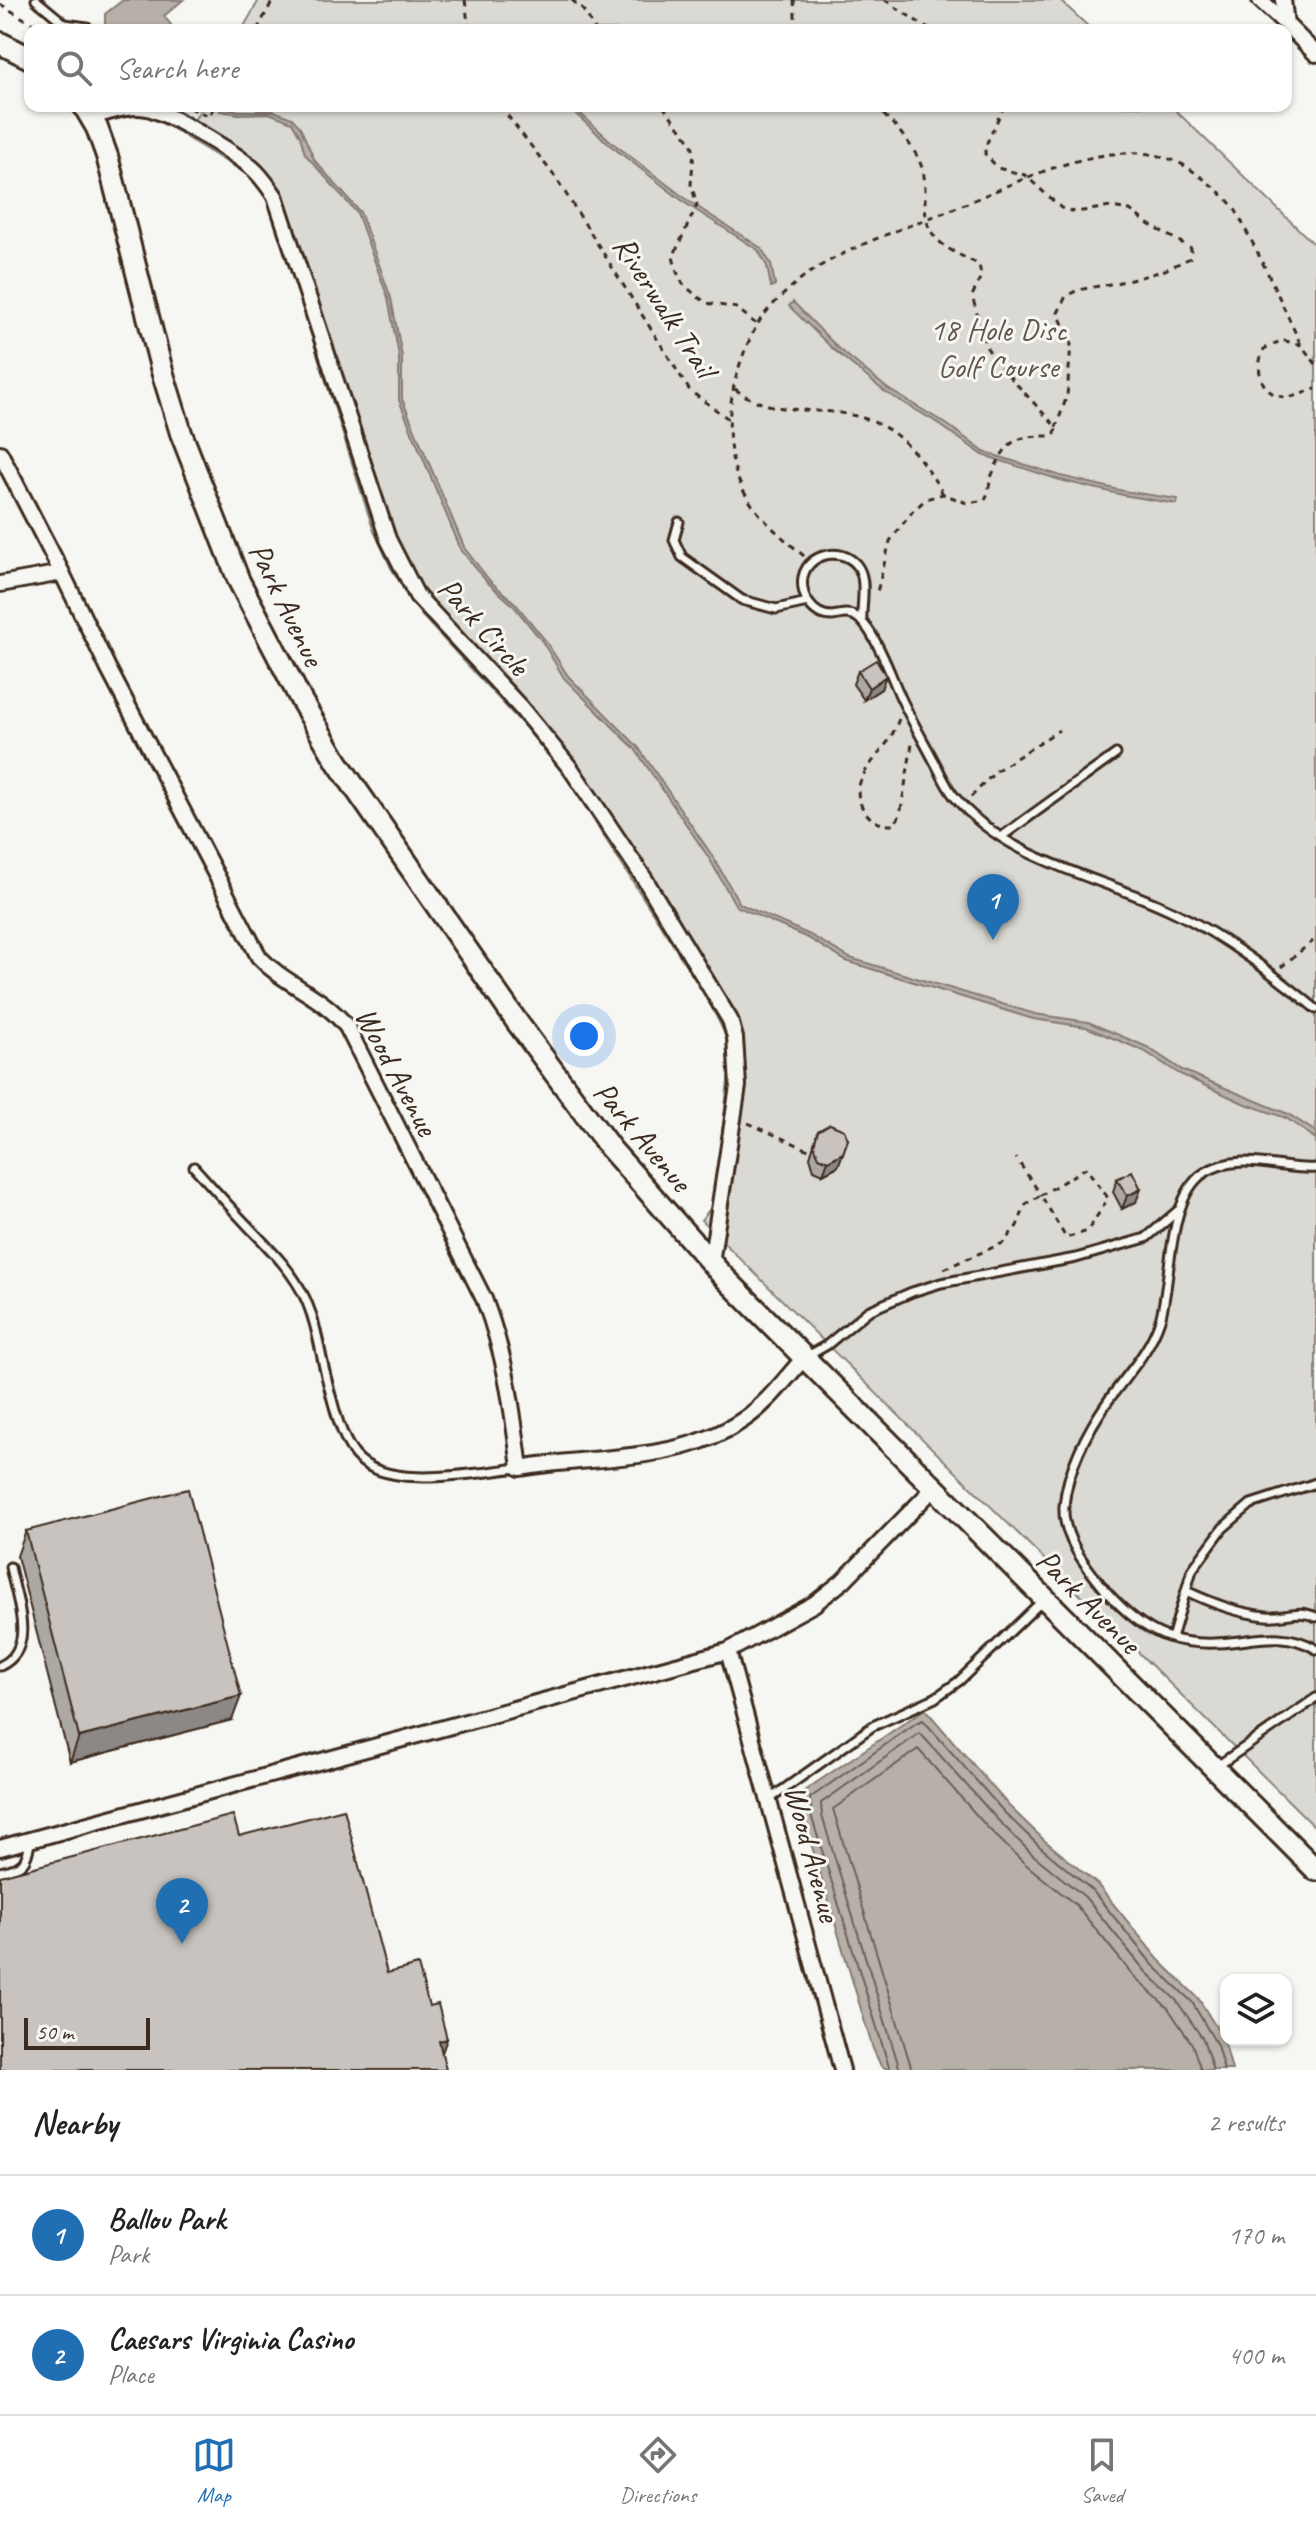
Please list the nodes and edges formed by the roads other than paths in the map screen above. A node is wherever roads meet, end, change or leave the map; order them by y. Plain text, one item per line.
1 (36, 0) edge
2 (1260, 0) edge
3 (1283, 0) edge
4 (65, 24) edge
5 (1286, 24) joint
6 (1292, 30) edge
7 (0, 43) edge
8 (1316, 54) edge
9 (24, 55) edge
10 (87, 112) edge
11 (155, 112) edge
12 (0, 453) edge
13 (679, 522) dead end
14 (62, 573) junction
15 (0, 584) edge
16 (808, 602) junction
17 (862, 622) junction
18 (1116, 754) dead end
19 (1001, 837) junction
20 (1316, 1009) edge
21 (194, 1167) dead end
22 (1316, 1168) edge
23 (1180, 1209) junction
24 (711, 1263) junction
25 (804, 1358) junction
26 (520, 1468) junction
27 (1316, 1483) edge
28 (934, 1488) junction
29 (10, 1567) dead end
30 (1186, 1591) junction
31 (1045, 1599) junction
32 (1316, 1617) edge
33 (1172, 1638) junction
34 (1316, 1649) edge
35 (728, 1651) junction
36 (0, 1666) edge
37 (1316, 1698) edge
38 (1214, 1769) junction
39 (770, 1799) junction
40 (31, 1840) junction
41 (0, 1848) edge
42 (1316, 1870) edge
43 (0, 1872) edge
44 (842, 2070) edge

1 - 4 lane
2 - 5 street
3 - 5 street
6 - 8 street
7 - 9 main road
10 - 24 main road, Park Avenue
11 - 24 street, Park Circle
12 - 14 street, Wood Avenue
13 - 16 lane
14 - 15 street
14 - 26 street, Wood Avenue
16 - 17 lane
16 - 17 lane
17 - 19 lane
18 - 19 lane
19 - 20 lane
21 - 26 lane
22 - 23 lane
23 - 25 lane
23 - 33 lane
24 - 25 main road, Park Avenue
25 - 26 street
25 - 28 main road, Park Avenue
27 - 30 lane
28 - 31 main road, Park Avenue
28 - 35 street
29 - 36 lane
30 - 32 lane
30 - 33 lane
31 - 38 main road, Park Avenue
31 - 39 lane
33 - 34 lane
35 - 39 street, Wood Avenue
35 - 40 street
37 - 38 lane
38 - 42 main road, Park Avenue
39 - 44 street, Wood Avenue
40 - 41 street
40 - 43 lane

